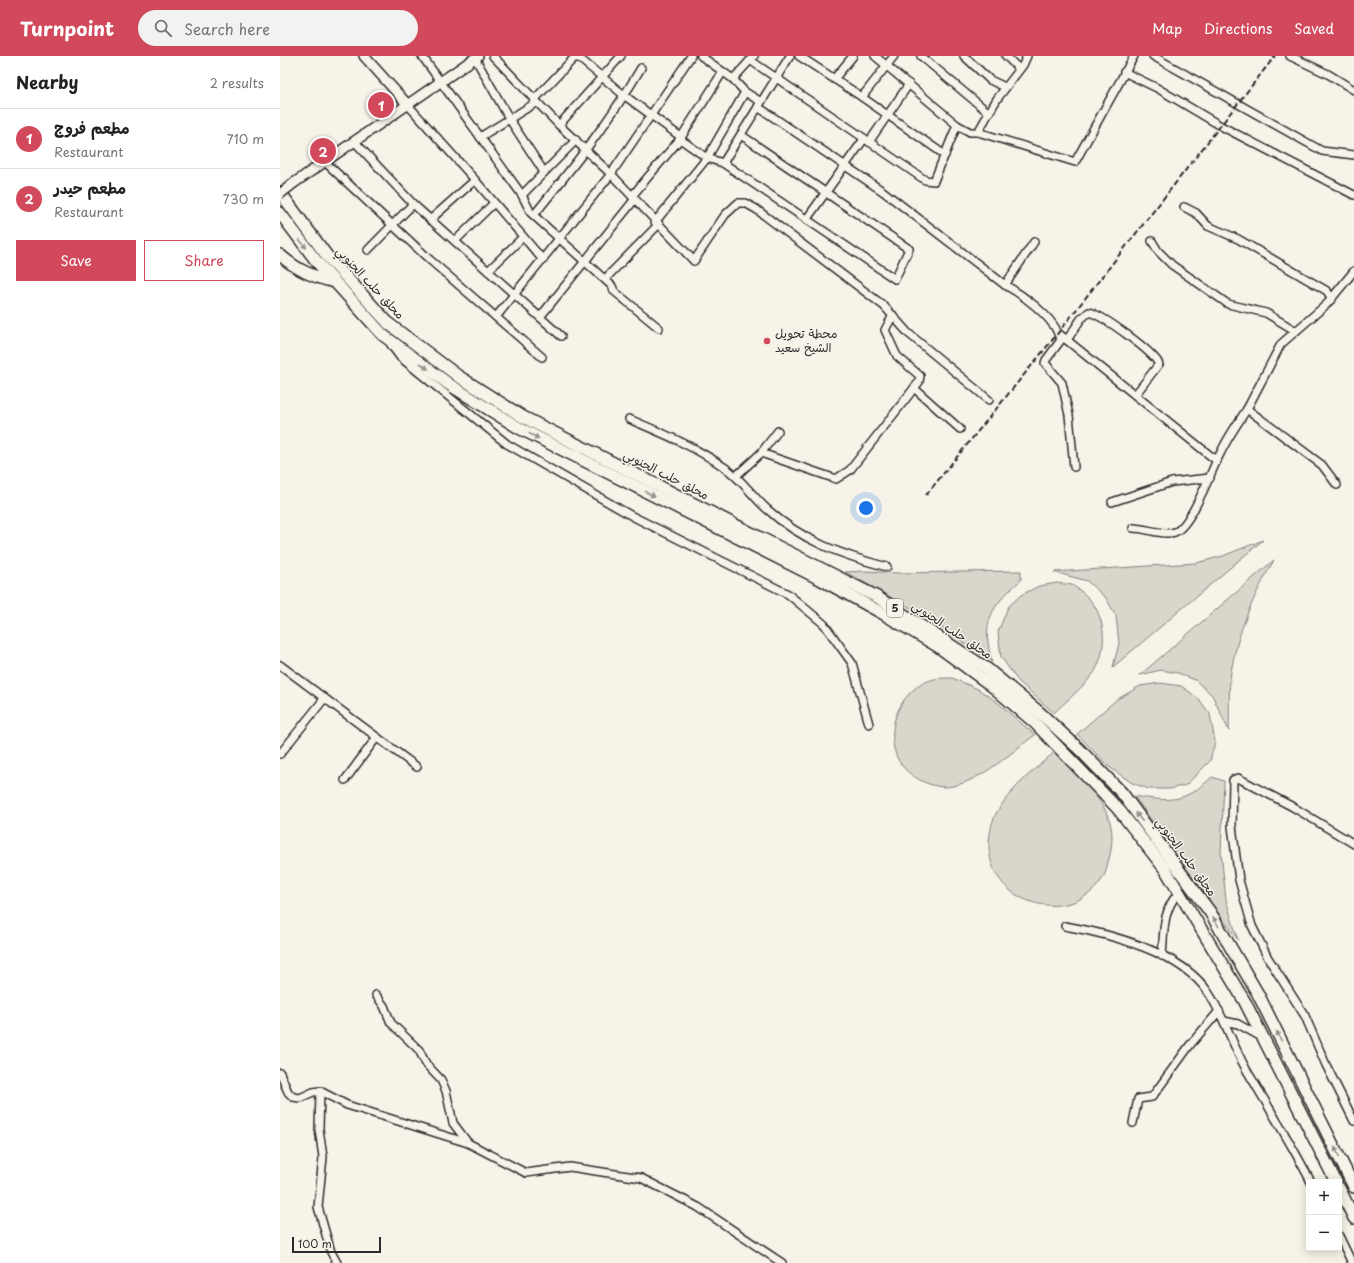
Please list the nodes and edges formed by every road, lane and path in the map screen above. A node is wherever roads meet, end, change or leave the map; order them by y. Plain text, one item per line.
1 (364, 56) edge
2 (422, 56) edge
3 (493, 56) edge
4 (621, 56) edge
5 (691, 56) edge
6 (702, 56) edge
7 (790, 56) edge
8 (799, 56) edge
9 (853, 56) edge
10 (875, 56) edge
11 (894, 56) edge
12 (921, 56) edge
13 (964, 56) edge
14 (1006, 56) edge
15 (1027, 56) edge
16 (1134, 56) edge
17 (1153, 56) edge
18 (1290, 56) edge
19 (477, 57) edge
20 (752, 58) edge
21 (887, 66) junction
22 (641, 68) dead end
23 (1019, 69) junction
24 (1124, 72) junction
25 (722, 73) junction
26 (602, 77) junction
27 (776, 78) junction
28 (733, 79) junction
29 (834, 79) junction
30 (442, 82) junction
31 (909, 84) junction
32 (1005, 87) junction
33 (1354, 90) edge
34 (745, 92) junction
35 (625, 96) junction
36 (862, 98) junction
37 (536, 101) junction
38 (408, 105) junction
39 (759, 105) junction
40 (988, 113) junction
41 (888, 115) junction
42 (651, 116) junction
43 (510, 120) junction
44 (559, 125) junction
45 (957, 125) junction
46 (978, 132) junction
47 (741, 135) junction
48 (480, 137) junction
49 (680, 138) junction
50 (576, 140) junction
51 (867, 140) junction
52 (355, 142) junction
53 (586, 150) junction
54 (944, 155) junction
55 (1354, 155) edge
56 (707, 158) junction
57 (325, 162) junction
58 (723, 163) junction
59 (845, 165) junction
60 (544, 172) junction
61 (611, 174) junction
62 (475, 180) junction
63 (280, 193) edge
64 (825, 193) junction
65 (522, 195) junction
66 (1354, 195) edge
67 (634, 198) junction
68 (494, 203) junction
69 (412, 204) junction
70 (1184, 207) dead end
71 (280, 213) edge
72 (534, 215) junction
73 (430, 220) junction
74 (806, 220) junction
75 (656, 224) junction
76 (393, 225) junction
77 (523, 237) junction
78 (560, 238) junction
79 (455, 241) junction
80 (1152, 241) dead end
81 (1034, 242) dead end
82 (368, 250) dead end
83 (280, 255) edge
84 (543, 260) junction
85 (585, 261) junction
86 (488, 271) junction
87 (1354, 271) edge
88 (605, 279) junction
89 (335, 282) junction
90 (1005, 285) junction
91 (515, 295) junction
92 (1332, 299) junction
93 (893, 315) junction
94 (496, 317) junction
95 (540, 317) junction
96 (659, 328) dead end
97 (1296, 332) junction
98 (1058, 333) junction
99 (384, 335) junction
100 (561, 336) dead end
101 (1067, 340) junction
102 (542, 358) dead end
103 (914, 388) junction
104 (1135, 395) junction
105 (989, 400) dead end
106 (1246, 409) junction
107 (629, 419) dead end
108 (960, 429) dead end
109 (778, 431) dead end
110 (761, 453) junction
111 (1217, 461) junction
112 (1074, 467) dead end
113 (736, 476) junction
114 (1210, 478) junction
115 (1337, 485) dead end
116 (1112, 502) dead end
117 (1133, 528) dead end
118 (886, 567) dead end
119 (280, 665) edge
120 (324, 699) junction
121 (869, 724) dead end
122 (377, 737) junction
123 (280, 754) edge
124 (417, 767) dead end
125 (345, 780) dead end
126 (1354, 844) edge
127 (1179, 893) junction
128 (1065, 926) dead end
129 (1162, 956) junction
130 (376, 995) dead end
131 (1219, 1011) junction
132 (1224, 1021) junction
133 (1266, 1039) junction
134 (280, 1073) edge
135 (320, 1091) junction
136 (1354, 1121) edge
137 (1132, 1123) dead end
138 (468, 1143) junction
139 (1309, 1179) edge
140 (1335, 1179) edge
141 (1354, 1187) edge
142 (1342, 1194) edge
143 (1354, 1218) edge
144 (1342, 1242) edge
145 (337, 1263) edge
146 (782, 1263) edge
147 (1352, 1263) edge

1 - 38 main road
2 - 30 street
3 - 37 street
4 - 26 street
5 - 42 street
6 - 25 street
7 - 27 street
8 - 29 street
9 - 29 street
10 - 21 street
11 - 21 street
12 - 40 street
13 - 32 street
14 - 23 street
15 - 23 street
16 - 24 street
17 - 55 street
18 - 33 street
19 - 30 main road
19 - 43 street
20 - 27 street
20 - 28 street
21 - 31 street
21 - 36 street
22 - 35 street
23 - 32 street
24 - 46 street
24 - 66 street
25 - 28 street
25 - 49 street
26 - 35 street
26 - 37 street
26 - 44 street
27 - 39 street
27 - 51 street
28 - 34 street
29 - 36 street
30 - 38 main road
30 - 48 street
31 - 41 street
31 - 45 street
32 - 40 street
34 - 39 street
34 - 56 street
35 - 42 street
35 - 53 street
36 - 41 street
37 - 43 street
37 - 44 street
38 - 52 main road
38 - 62 street
39 - 47 street
39 - 59 street
40 - 46 street
41 - 51 street
41 - 54 street
42 - 49 street
42 - 61 street
43 - 48 street
43 - 60 street
44 - 50 street
45 - 46 street
45 - 54 street
47 - 58 street
47 - 64 street
48 - 65 street
49 - 56 street
49 - 67 street
50 - 53 street
50 - 60 street
51 - 54 street
51 - 59 street
52 - 57 main road
52 - 69 street
53 - 61 street
53 - 72 street
56 - 58 street
56 - 75 street
57 - 63 main road, bridge
57 - 76 street
58 - 74 street
59 - 64 street
59 - 90 street
60 - 65 street
61 - 67 street
61 - 78 street
62 - 68 street
62 - 73 street
141 -> 63 highway, محلق حلب الجنوبي / 5
64 - 74 street
64 - 74 street
65 - 72 street
67 - 75 street
67 - 85 street
68 - 77 street
68 - 79 street
69 - 73 street
69 - 76 street
70 - 92 street
71 -> 89 highway, محلق حلب الجنوبي / 5
72 - 78 street
73 - 79 street
75 - 88 street
75 - 93 street
76 - 82 street
76 - 94 street
77 - 84 street
77 - 86 street
78 - 84 street
78 - 85 street
79 - 86 street
80 - 97 street
81 - 90 street
83 - 89 highway
84 - 91 street
85 - 88 street
85 - 95 street
86 - 91 street
87 - 92 street
88 - 96 street
89 - 99 highway, محلق حلب الجنوبي / 5
90 - 98 street
91 - 94 street
91 - 95 street
92 - 97 street
93 - 103 street
93 - 105 street
94 - 102 street
95 - 100 street
97 - 106 street
98 - 101 street
98 - 112 street
99 - 121 street
99 -> 127 highway, محلق حلب الجنوبي / 5
101 - 104 street
101 - 104 street
103 - 108 street
103 - 110 street
104 - 111 street
106 - 111 street
106 - 115 street
107 - 113 street
109 - 110 street
110 - 113 street
111 - 114 street
113 - 118 street
114 - 116 street
114 - 117 street
119 - 120 street
120 - 122 street
120 - 123 street
122 - 124 street
122 - 125 street
126 - 136 street
127 - 129 street
127 - 133 highway, محلق حلب الجنوبي / 5
128 - 129 street
129 - 131 street
130 - 138 street
131 - 132 street
131 - 137 street
132 - 133 street
132 - 139 street
133 - 140 highway, محلق حلب الجنوبي / 5
134 - 135 street
135 - 138 street
135 - 145 street
138 - 146 street
142 - 143 highway
144 - 147 street

